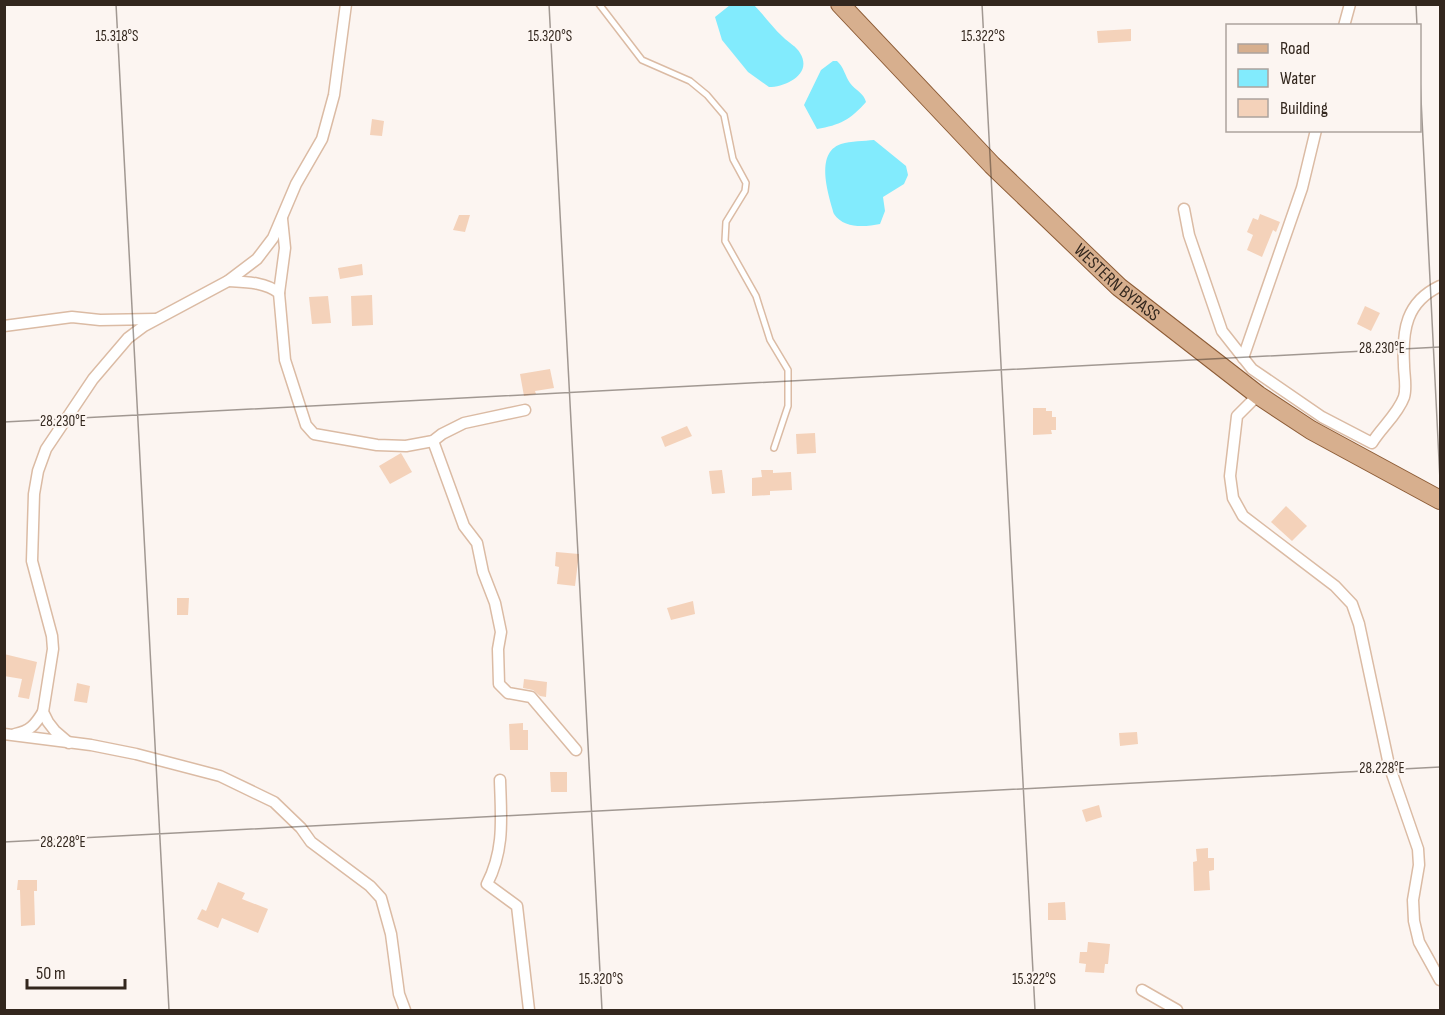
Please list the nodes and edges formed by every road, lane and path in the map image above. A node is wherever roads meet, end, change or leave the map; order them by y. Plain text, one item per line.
1 (346, 4) edge
2 (599, 4) edge
3 (840, 4) edge
4 (1350, 4) edge
5 (1345, 24) edge
6 (1316, 132) edge
7 (1184, 209) dead end
8 (282, 219) junction
9 (228, 281) junction
10 (1440, 286) edge
11 (279, 293) junction
12 (155, 320) junction
13 (4, 326) edge
14 (1243, 358) junction
15 (1258, 395) junction
16 (525, 410) dead end
17 (433, 441) junction
18 (774, 448) dead end
19 (1440, 500) edge
20 (43, 712) junction
21 (6, 735) edge
22 (69, 743) junction
23 (576, 750) dead end
24 (500, 780) dead end
25 (1440, 980) edge
26 (1142, 990) dead end
27 (405, 1011) edge
28 (529, 1011) edge
29 (1177, 1011) edge

1 - 8 street
2 - 18 lane
3 - 15 main road, WESTERN BYPASS
4 - 5 street
6 - 14 street
7 - 14 street
8 - 9 street
8 - 11 street
9 - 11 street
9 - 12 street
10 - 14 street
11 - 17 street
12 - 13 street
12 - 20 street
15 - 19 main road, WESTERN BYPASS
15 - 25 street
16 - 17 street
17 - 23 street
20 - 21 street
20 - 22 street
21 - 22 street
22 - 27 street
24 - 28 street
26 - 29 street

